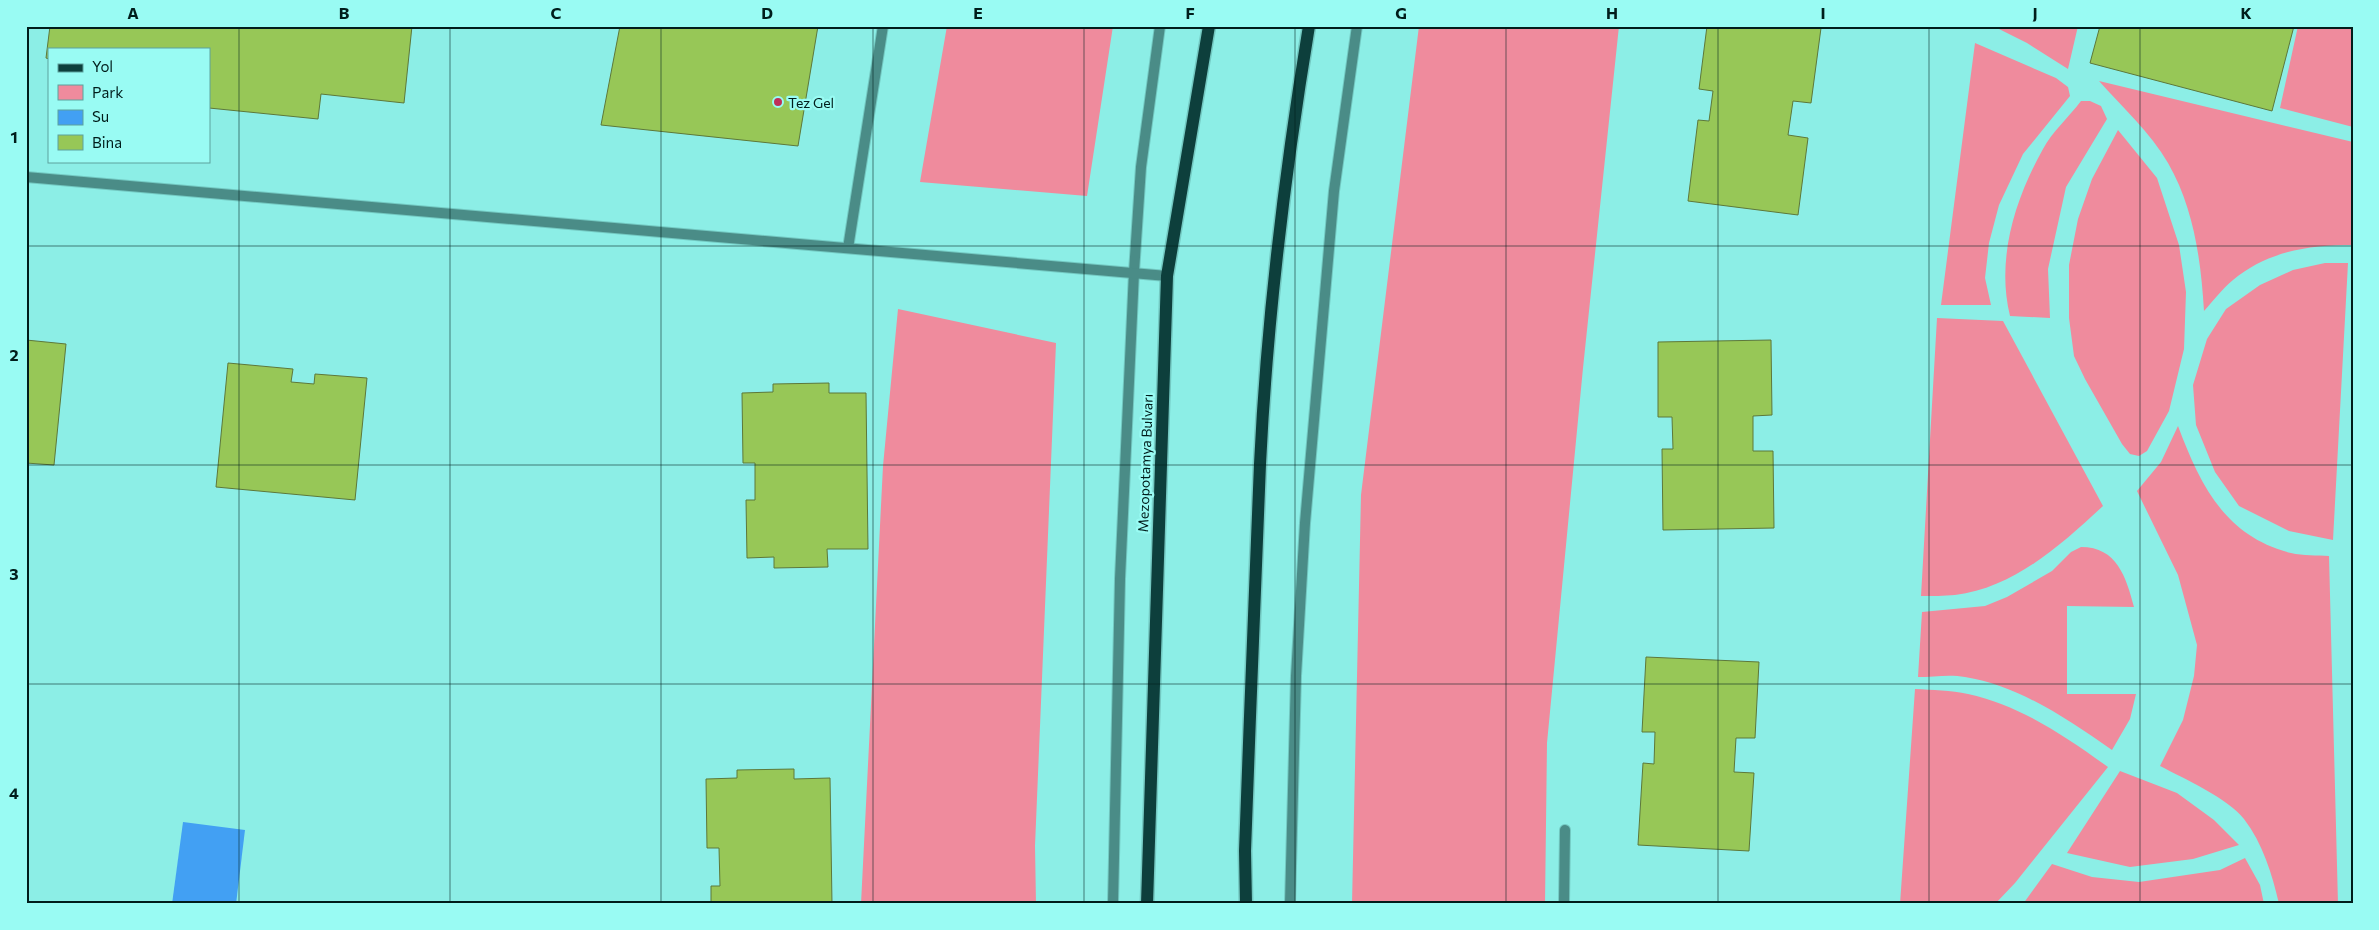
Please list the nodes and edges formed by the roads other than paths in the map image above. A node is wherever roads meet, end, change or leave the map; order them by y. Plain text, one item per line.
1 (883, 26) edge
2 (1160, 26) edge
3 (1209, 26) edge
4 (1309, 26) edge
5 (1357, 26) edge
6 (26, 177) edge
7 (848, 248) junction
8 (1134, 272) junction
9 (1167, 276) junction
10 (1565, 830) dead end
11 (1113, 904) edge
12 (1147, 904) edge
13 (1246, 904) edge
14 (1290, 904) edge
15 (1564, 904) edge

1 - 7 street
2 - 8 street
3 - 9 main road, Mezopotamya Bulvarı
4 - 13 main road
5 - 14 street
6 - 7 street
7 - 8 street
8 - 9 street
8 - 11 street
9 - 12 main road, Mezopotamya Bulvarı
10 - 15 street

